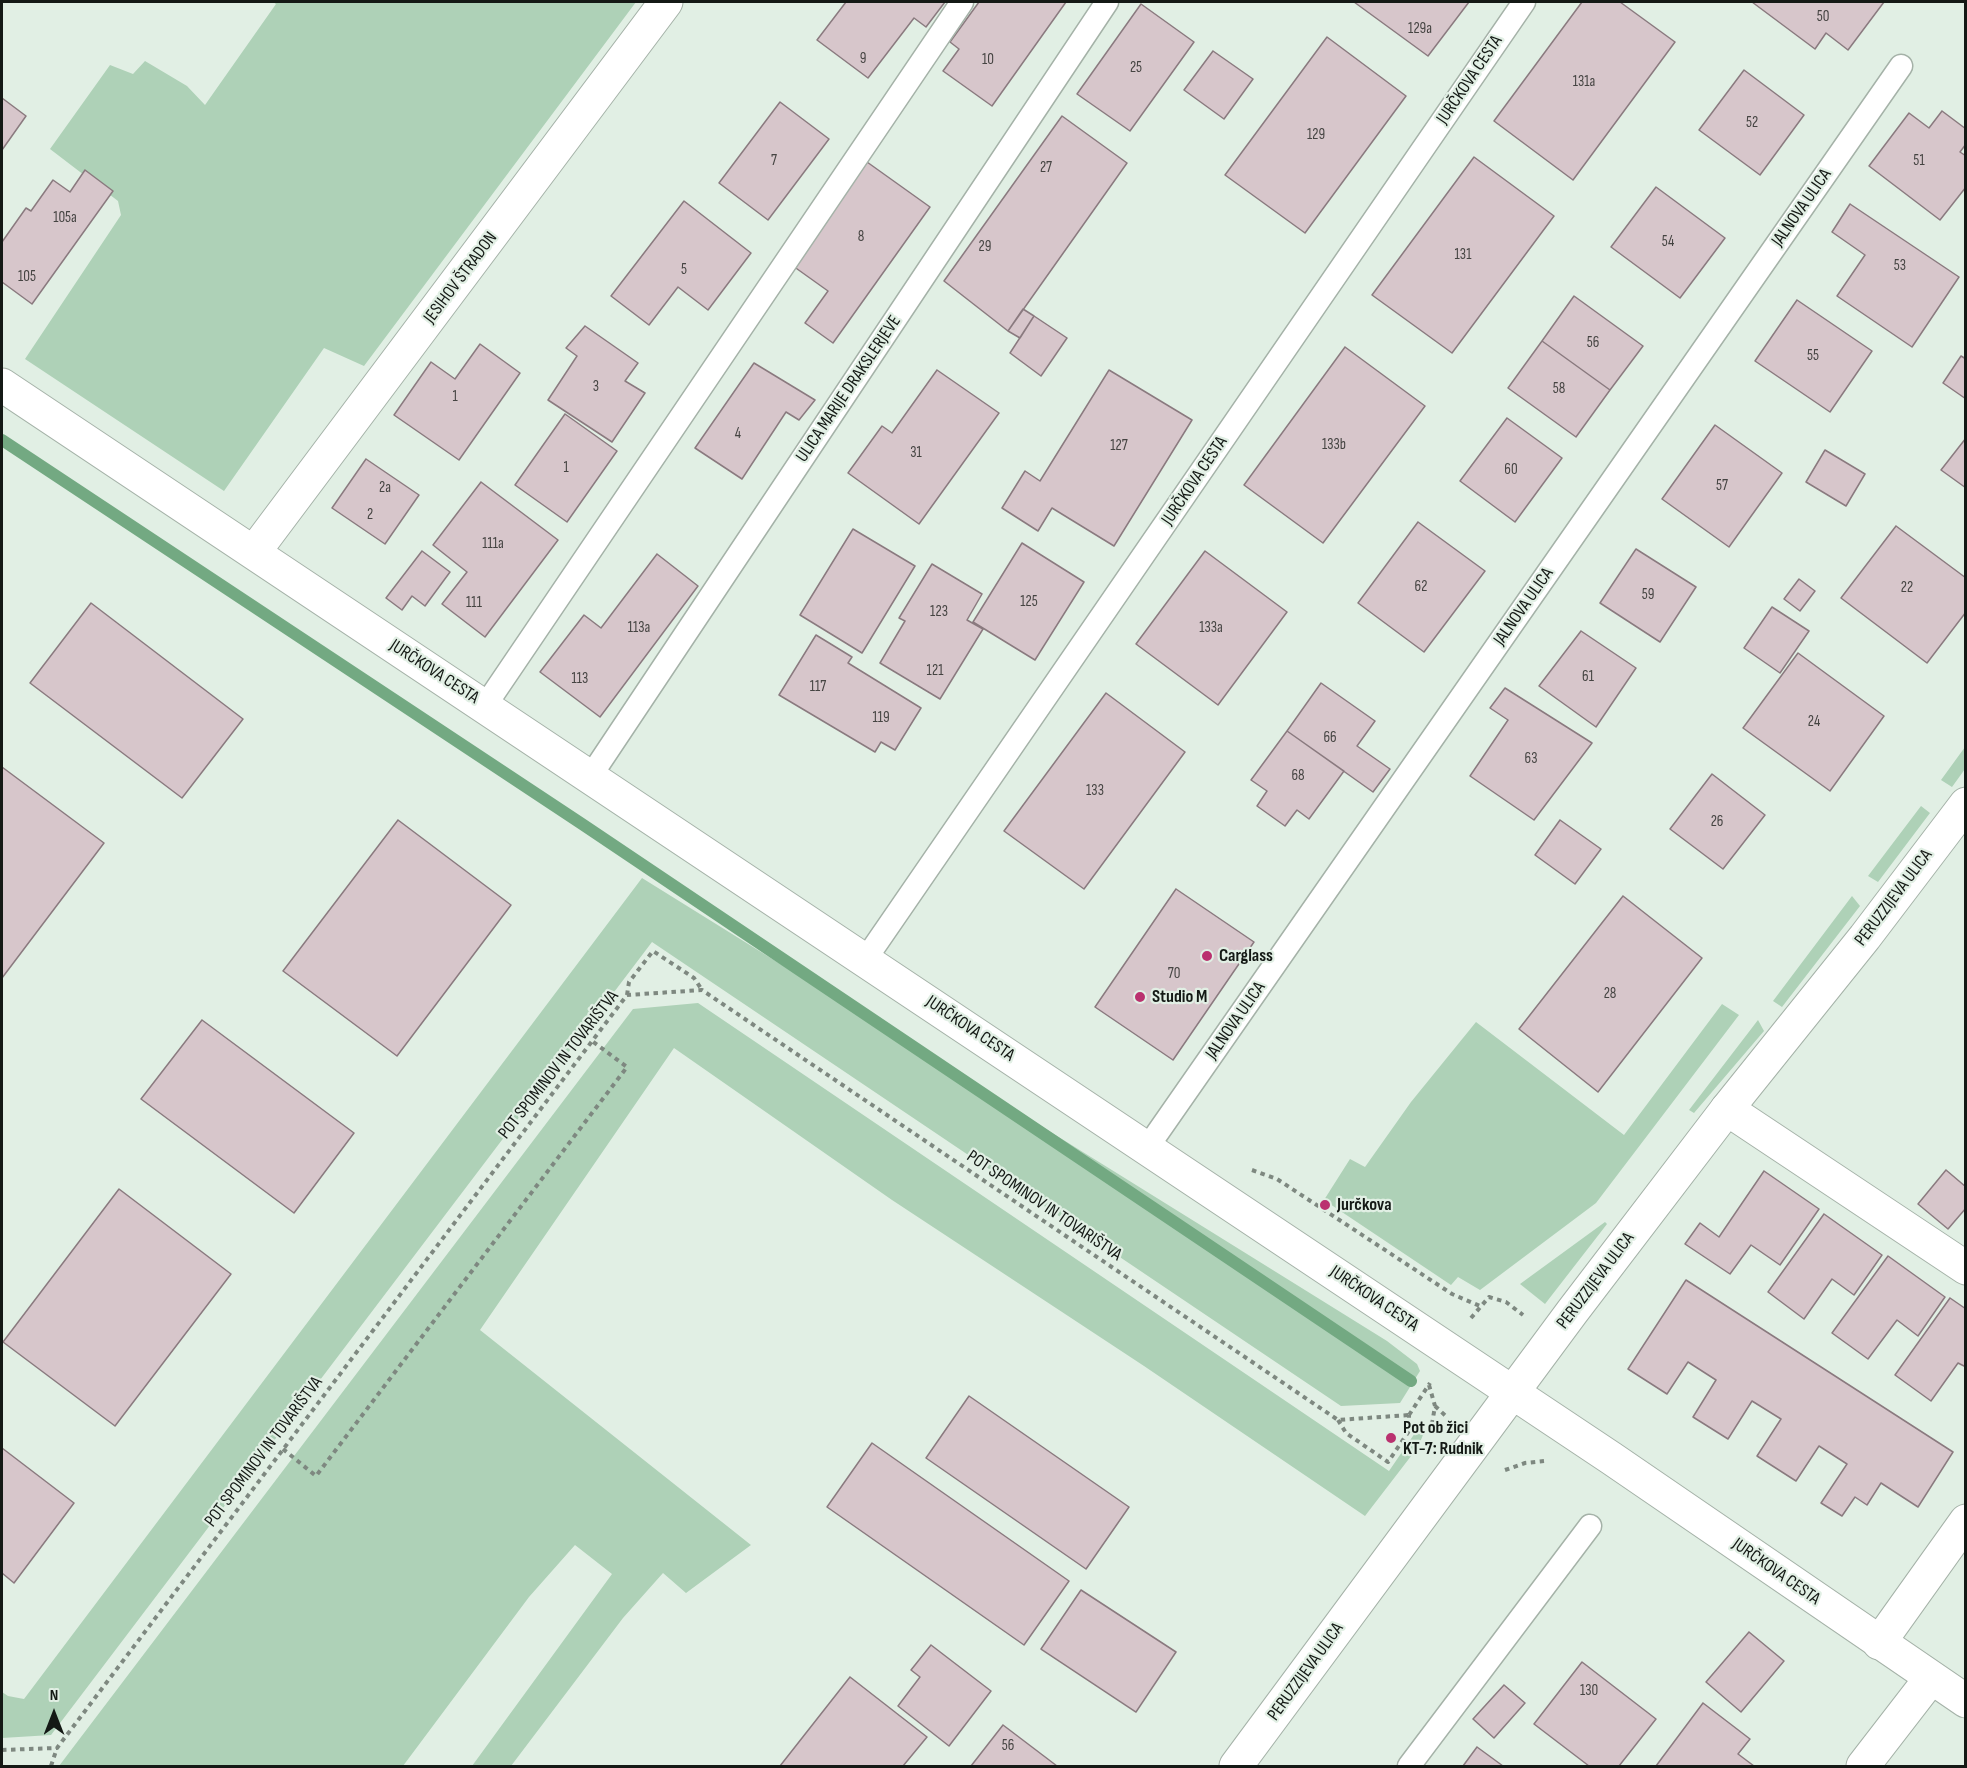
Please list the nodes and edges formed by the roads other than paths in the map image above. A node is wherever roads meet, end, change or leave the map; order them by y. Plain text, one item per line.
1 (666, 2) edge
2 (962, 2) edge
3 (1107, 2) edge
4 (1524, 2) edge
5 (1900, 66) dead end
6 (2, 385) edge
7 (254, 552) junction
8 (484, 706) junction
9 (590, 777) junction
10 (1965, 804) edge
11 (866, 960) junction
12 (1727, 1109) junction
13 (1147, 1148) junction
14 (1965, 1268) edge
15 (1513, 1392) junction
16 (1965, 1521) edge
17 (1590, 1526) dead end
18 (1879, 1643) junction
19 (1931, 1677) junction
20 (1965, 1701) edge
21 (1236, 1767) edge
22 (1408, 1767) edge
23 (1863, 1767) edge

1 - 7 main road, JESIHOV ŠTRADON
2 - 8 lane
3 - 9 lane, ULICA MARIJE DRAKSLERJEVE
4 - 11 lane, JURČKOVA CESTA
5 - 13 lane, JALNOVA ULICA
6 - 7 main road, JURČKOVA CESTA
7 - 8 main road, JURČKOVA CESTA
8 - 9 main road, JURČKOVA CESTA
9 - 11 main road, JURČKOVA CESTA
10 - 12 main road, PERUZZIJEVA ULICA
11 - 13 main road, JURČKOVA CESTA
12 - 14 main road
12 - 15 main road, PERUZZIJEVA ULICA
13 - 15 main road, JURČKOVA CESTA
15 - 18 main road, JURČKOVA CESTA
15 - 21 main road, PERUZZIJEVA ULICA
16 - 18 main road
17 - 22 lane
18 - 19 main road, JURČKOVA CESTA
19 - 20 main road, JURČKOVA CESTA
19 - 23 main road

